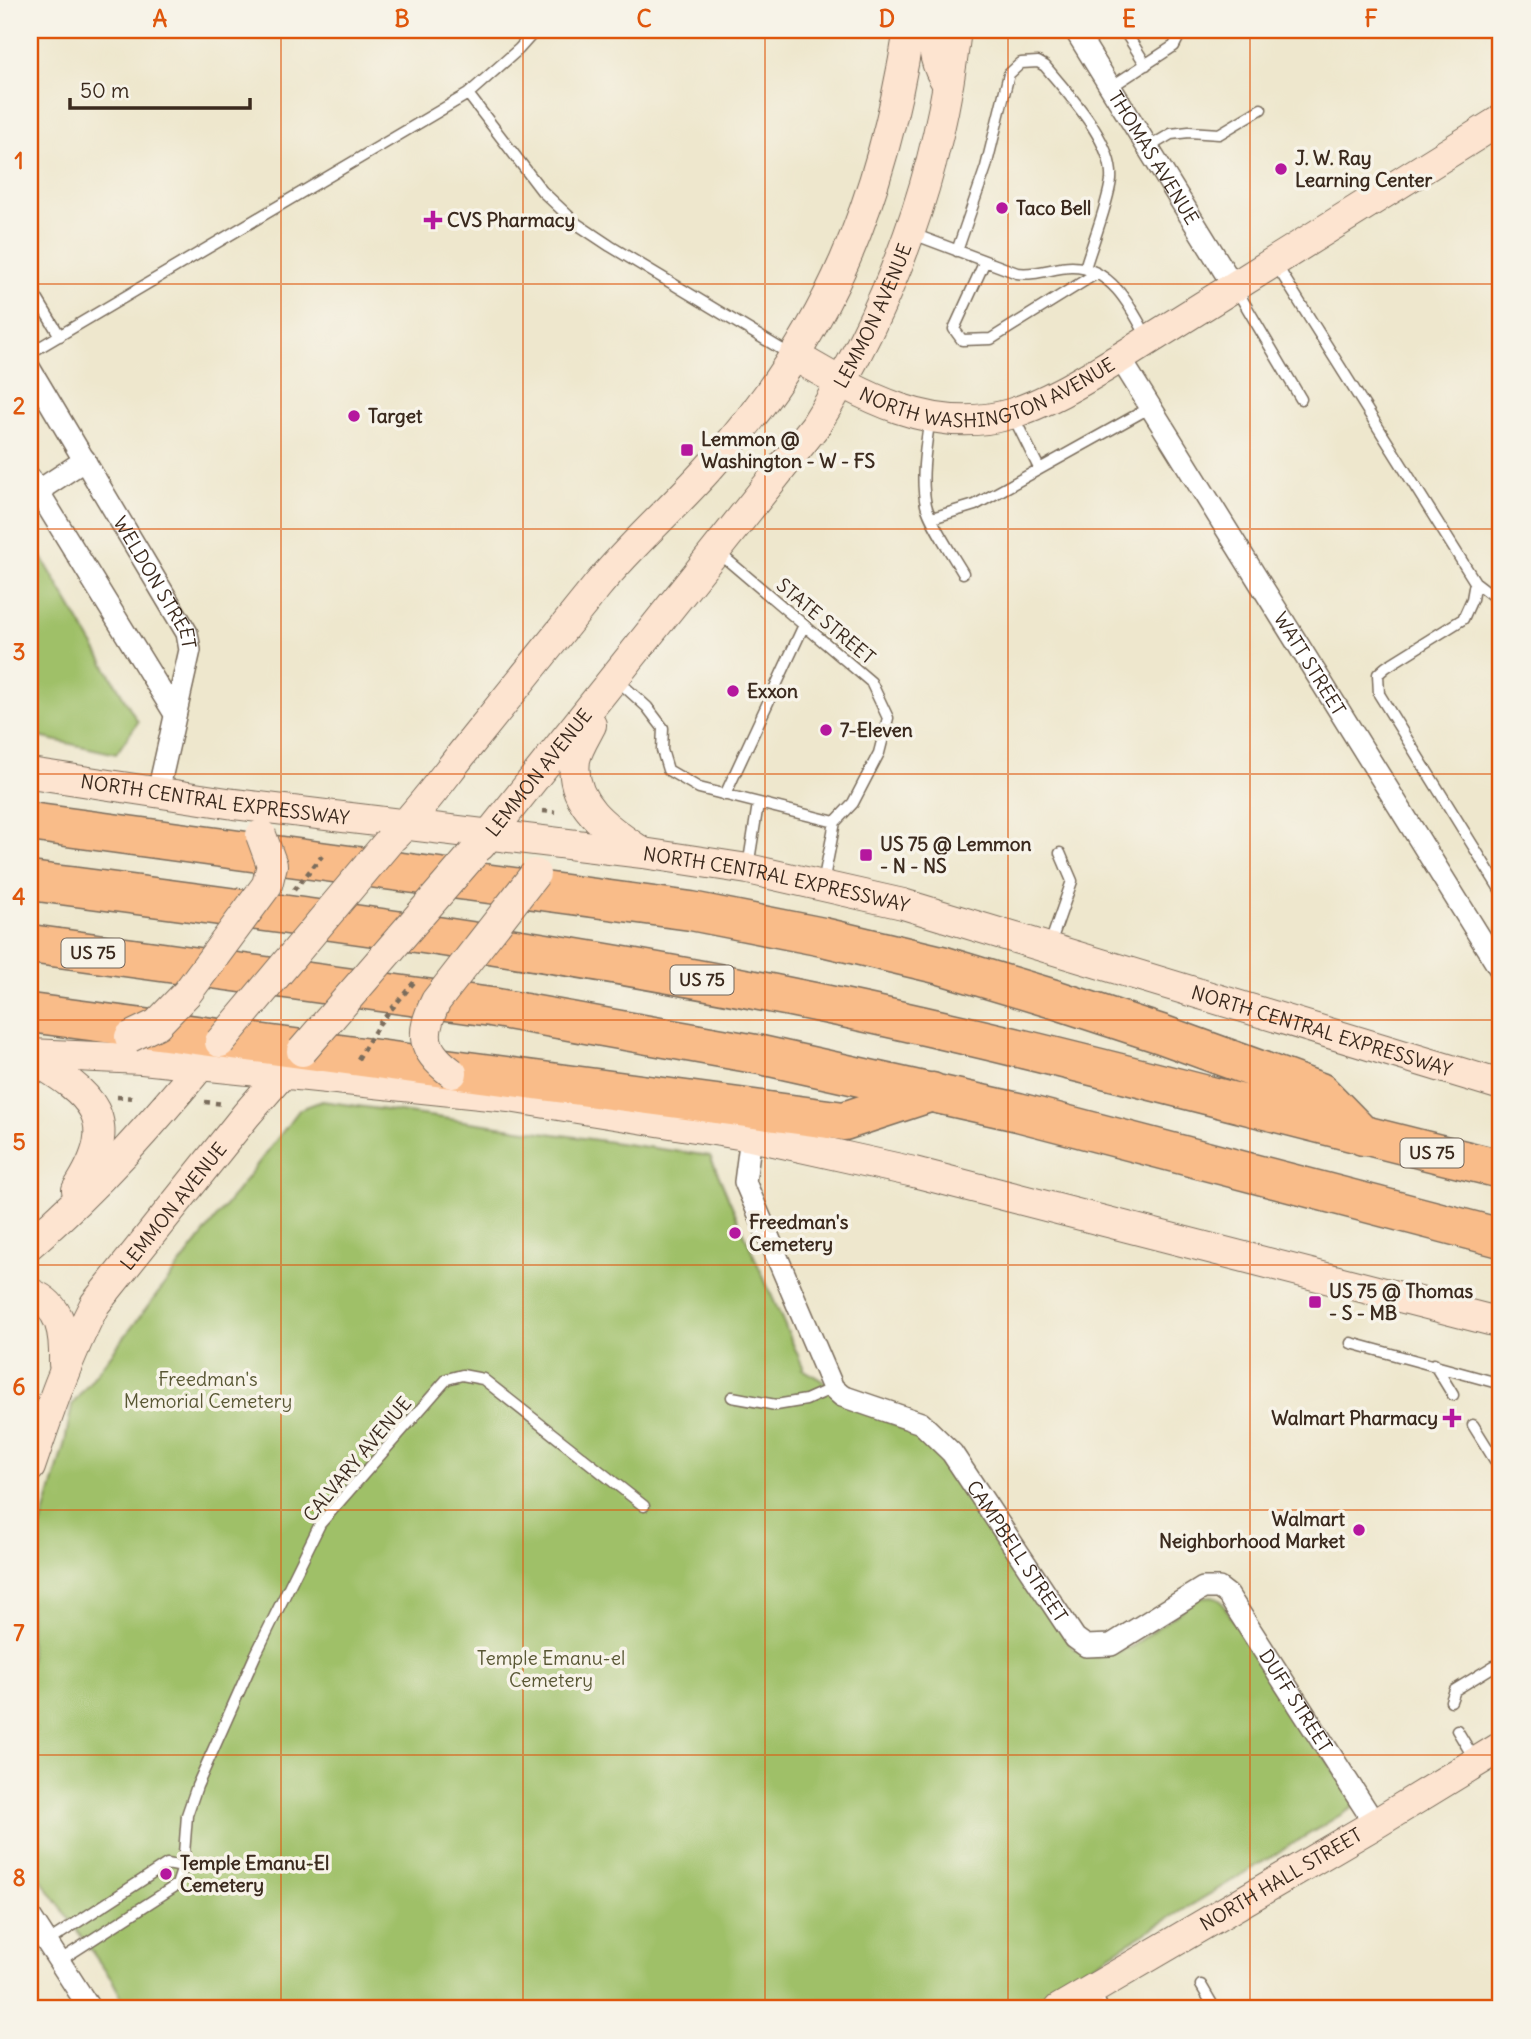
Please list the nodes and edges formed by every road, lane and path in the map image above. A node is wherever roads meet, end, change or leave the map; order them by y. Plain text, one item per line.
1 (536, 30) edge
2 (909, 30) edge
3 (934, 30) edge
4 (956, 30) edge
5 (1075, 30) edge
6 (1124, 30) edge
7 (1182, 30) edge
8 (1146, 65) junction
9 (949, 86) junction
10 (1111, 87) junction
11 (468, 94) junction
12 (1261, 109) dead end
13 (1501, 120) edge
14 (1149, 147) junction
15 (910, 233) junction
16 (957, 251) junction
17 (985, 261) junction
18 (1275, 263) junction
19 (1085, 268) junction
20 (1097, 273) junction
21 (30, 287) edge
22 (1234, 287) junction
23 (60, 336) junction
24 (1149, 340) junction
25 (30, 354) edge
26 (794, 356) junction
27 (1120, 358) junction
28 (30, 369) edge
29 (841, 383) junction
30 (1301, 399) dead end
31 (1151, 407) junction
32 (1012, 413) junction
33 (930, 417) junction
34 (85, 460) junction
35 (1039, 468) junction
36 (34, 485) edge
37 (932, 518) junction
38 (716, 550) junction
39 (963, 573) dead end
40 (1475, 582) junction
41 (1501, 602) edge
42 (804, 625) junction
43 (611, 683) junction
44 (176, 714) junction
45 (30, 773) edge
46 (158, 792) junction
47 (725, 795) junction
48 (234, 804) junction
49 (758, 804) junction
50 (543, 811) dead end
51 (555, 812) dead end
52 (30, 822) edge
53 (835, 822) junction
54 (397, 833) junction
55 (482, 844) junction
56 (590, 846) junction
57 (643, 853) junction
58 (1060, 853) dead end
59 (748, 869) junction
60 (30, 881) edge
61 (823, 886) junction
62 (1501, 891) edge
63 (30, 944) edge
64 (1049, 947) junction
65 (1501, 971) edge
66 (30, 1013) edge
67 (30, 1055) edge
68 (202, 1065) junction
69 (282, 1073) junction
70 (1501, 1085) edge
71 (129, 1090) dead end
72 (932, 1092) junction
73 (509, 1097) junction
74 (137, 1098) dead end
75 (195, 1101) dead end
76 (225, 1104) dead end
77 (751, 1136) junction
78 (1363, 1136) junction
79 (1501, 1169) edge
80 (1501, 1238) edge
81 (34, 1240) edge
82 (30, 1293) edge
83 (1501, 1323) edge
84 (1351, 1343) dead end
85 (1434, 1364) junction
86 (63, 1375) junction
87 (1501, 1384) edge
88 (833, 1388) junction
89 (1454, 1395) dead end
90 (732, 1397) dead end
91 (1473, 1425) dead end
92 (30, 1467) edge
93 (1501, 1470) edge
94 (644, 1506) dead end
95 (1209, 1587) joint
96 (1494, 1666) dead end
97 (1451, 1701) dead end
98 (1457, 1730) dead end
99 (1489, 1755) edge
100 (1375, 1824) junction
101 (183, 1867) junction
102 (30, 1916) edge
103 (47, 1942) junction
104 (59, 1961) junction
105 (1201, 1985) dead end
106 (1098, 1999) edge
107 (90, 2009) edge
108 (1059, 2009) edge
109 (1215, 2009) edge

1 - 11 lane
2 - 26 main road
3 - 9 main road
4 - 9 main road, LEMMON AVENUE
5 - 10 street, THOMAS AVENUE
6 - 8 lane
7 - 8 lane
8 - 10 lane
9 - 15 main road, LEMMON AVENUE
10 - 14 street, THOMAS AVENUE
11 - 23 lane
11 - 26 lane, NORTH WASHINGTON AVENUE
12 - 14 lane
13 - 18 main road, NORTH WASHINGTON AVENUE
14 - 22 street, THOMAS AVENUE
15 - 16 lane
15 - 29 main road, LEMMON AVENUE
16 - 17 lane
16 - 19 lane
17 - 19 lane
17 - 20 lane
18 - 22 main road, NORTH WASHINGTON AVENUE
18 - 40 lane
19 - 20 lane
20 - 24 lane
21 - 23 lane
22 - 24 main road, NORTH WASHINGTON AVENUE
22 - 30 lane
23 - 25 lane
24 - 27 main road, NORTH WASHINGTON AVENUE
26 - 29 main road, NORTH WASHINGTON AVENUE
26 - 54 main road
27 - 31 street, WATT STREET
27 - 32 main road, NORTH WASHINGTON AVENUE
28 - 34 street, WELDON STREET
29 - 33 main road, NORTH WASHINGTON AVENUE
29 - 38 main road, LEMMON AVENUE
31 - 35 lane
31 - 65 street, WATT STREET
32 - 33 main road, NORTH WASHINGTON AVENUE
32 - 35 lane
33 - 37 lane
34 - 36 street
34 - 44 street, WELDON STREET
35 - 37 lane
36 - 44 street
37 - 39 lane
38 - 42 lane, STATE STREET
38 - 43 main road, LEMMON AVENUE
40 - 41 lane
40 - 62 lane
42 - 47 lane
42 - 53 lane, STATE STREET
43 - 47 lane
43 - 55 main road, LEMMON AVENUE
43 - 57 main road
44 - 46 street, WELDON STREET
45 - 46 main road, NORTH CENTRAL EXPRESSWAY
46 - 48 main road, NORTH CENTRAL EXPRESSWAY
47 - 49 lane
48 - 54 main road, NORTH CENTRAL EXPRESSWAY
48 - 67 main road, bridge
49 - 53 lane
49 - 59 lane
50 - 51 path
52 - 78 highway
53 - 61 lane, STATE STREET
54 - 55 main road, NORTH CENTRAL EXPRESSWAY
54 - 68 main road, bridge
55 - 56 main road, NORTH CENTRAL EXPRESSWAY
55 - 69 main road, LEMMON AVENUE, bridge
56 - 57 main road, NORTH CENTRAL EXPRESSWAY
56 - 73 main road, bridge
57 - 59 main road, NORTH CENTRAL EXPRESSWAY
58 - 64 lane
59 - 61 main road, NORTH CENTRAL EXPRESSWAY
60 - 78 highway, US 75
61 - 64 main road, NORTH CENTRAL EXPRESSWAY
63 - 72 highway, US 75
64 - 70 main road, NORTH CENTRAL EXPRESSWAY
66 - 72 highway
67 - 68 main road
67 - 81 main road
68 - 69 main road
68 - 81 main road
69 - 73 main road
69 - 86 main road, LEMMON AVENUE
71 - 74 path
72 - 80 highway, US 75
73 - 77 main road
75 - 76 path
77 - 83 main road
77 - 88 street
78 - 79 highway, US 75
82 - 86 main road
84 - 85 lane
85 - 87 lane
85 - 89 lane
86 - 92 main road, LEMMON AVENUE
88 - 90 lane
88 - 95 street, CAMPBELL STREET
91 - 93 lane
94 - 101 lane, CALVARY AVENUE
95 - 100 street, DUFF STREET
96 - 97 lane
98 - 99 lane
99 - 100 main road, NORTH HALL STREET
100 - 106 main road, NORTH HALL STREET
101 - 103 lane
101 - 104 lane
102 - 103 street
103 - 104 street
104 - 107 street
105 - 109 lane
106 - 108 main road, NORTH HALL STREET

